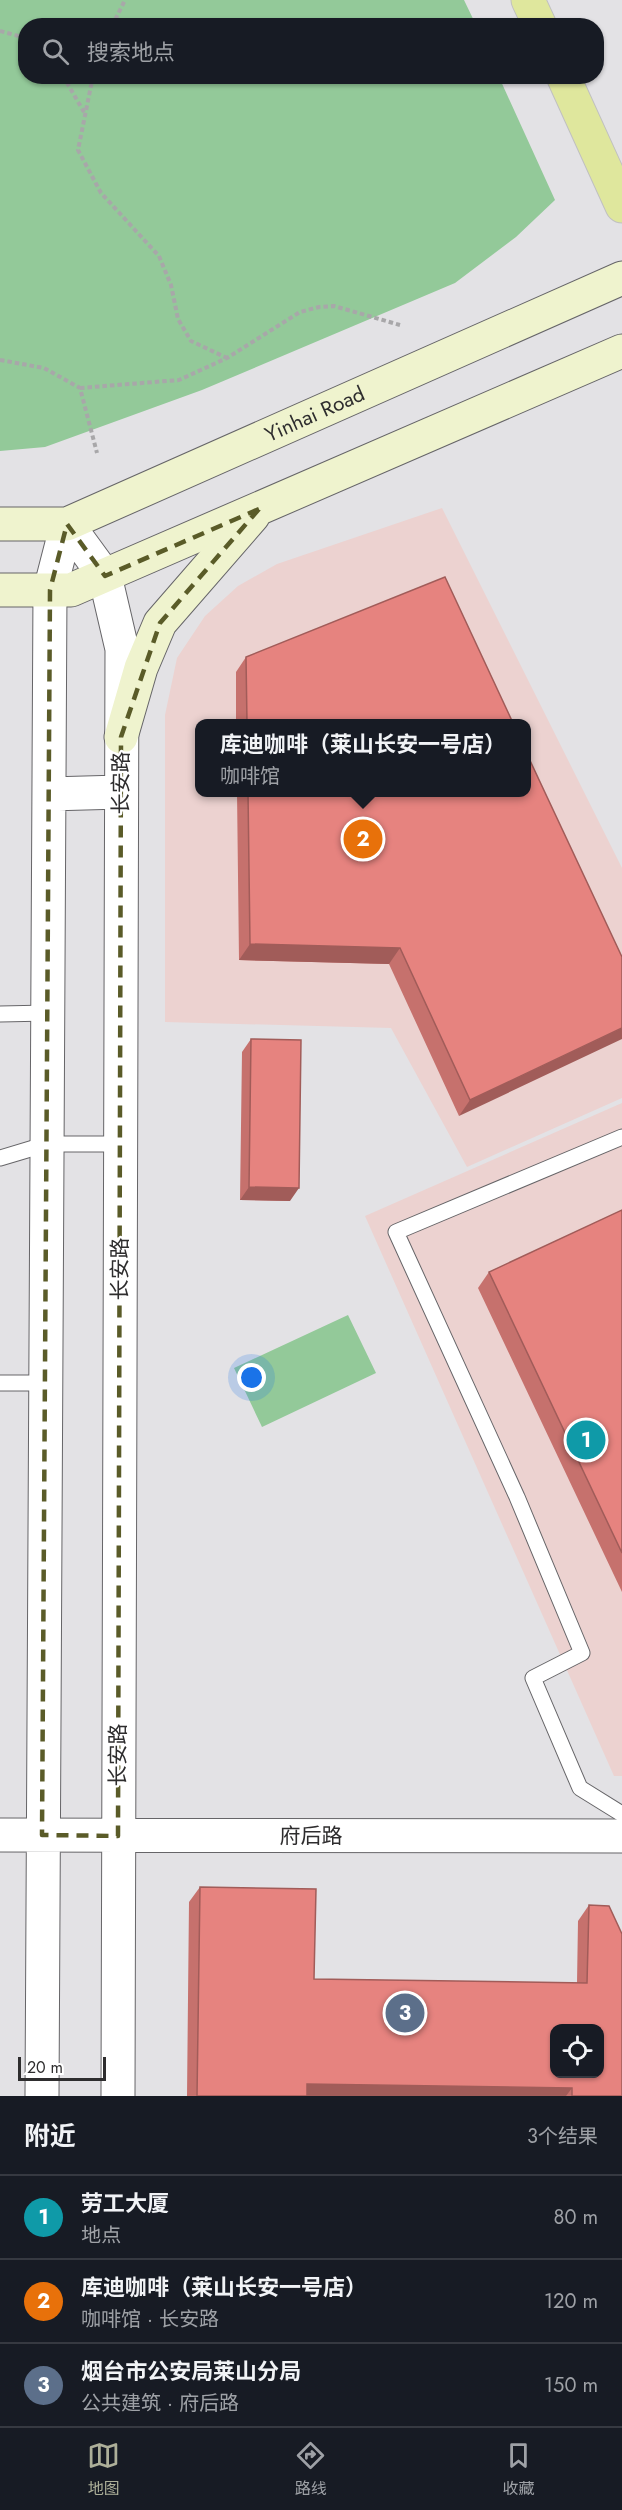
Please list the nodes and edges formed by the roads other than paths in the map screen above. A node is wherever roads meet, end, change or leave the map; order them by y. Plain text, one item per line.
1 (528, 0) edge
2 (536, 18) edge
3 (567, 84) edge
4 (622, 206) edge
5 (622, 278) edge
6 (622, 351) edge
7 (259, 509) junction
8 (0, 524) edge
9 (67, 524) junction
10 (105, 576) junction
11 (0, 590) edge
12 (50, 590) junction
13 (122, 737) junction
14 (122, 792) junction
15 (49, 794) junction
16 (0, 1014) edge
17 (48, 1014) junction
18 (622, 1137) edge
19 (47, 1144) junction
20 (120, 1144) junction
21 (0, 1158) edge
22 (0, 1383) edge
23 (45, 1383) junction
24 (622, 1814) edge
25 (42, 1834) junction
26 (0, 1835) edge
27 (118, 1836) junction
28 (622, 1836) edge
29 (42, 2096) edge
30 (118, 2096) edge

1 - 2 main road
3 - 4 main road
5 - 9 main road, Yinhai Road
6 - 7 main road
7 - 10 main road
7 - 13 main road
8 - 9 main road, Yinhai Road
9 - 10 street, 长安路
9 - 12 street
10 - 12 main road
10 - 13 street, 长安路
11 - 12 main road
12 - 15 street
13 - 14 street, 长安路
14 - 15 street
14 - 20 street, 长安路
15 - 17 street
16 - 17 lane
17 - 19 street
18 - 24 lane
19 - 20 lane
19 - 21 lane
19 - 23 street
20 - 27 street, 长安路
22 - 23 lane
23 - 25 street
25 - 26 street, 府后路
25 - 27 street, 府后路
25 - 29 street
27 - 28 street, 府后路
27 - 30 street, 长安路

